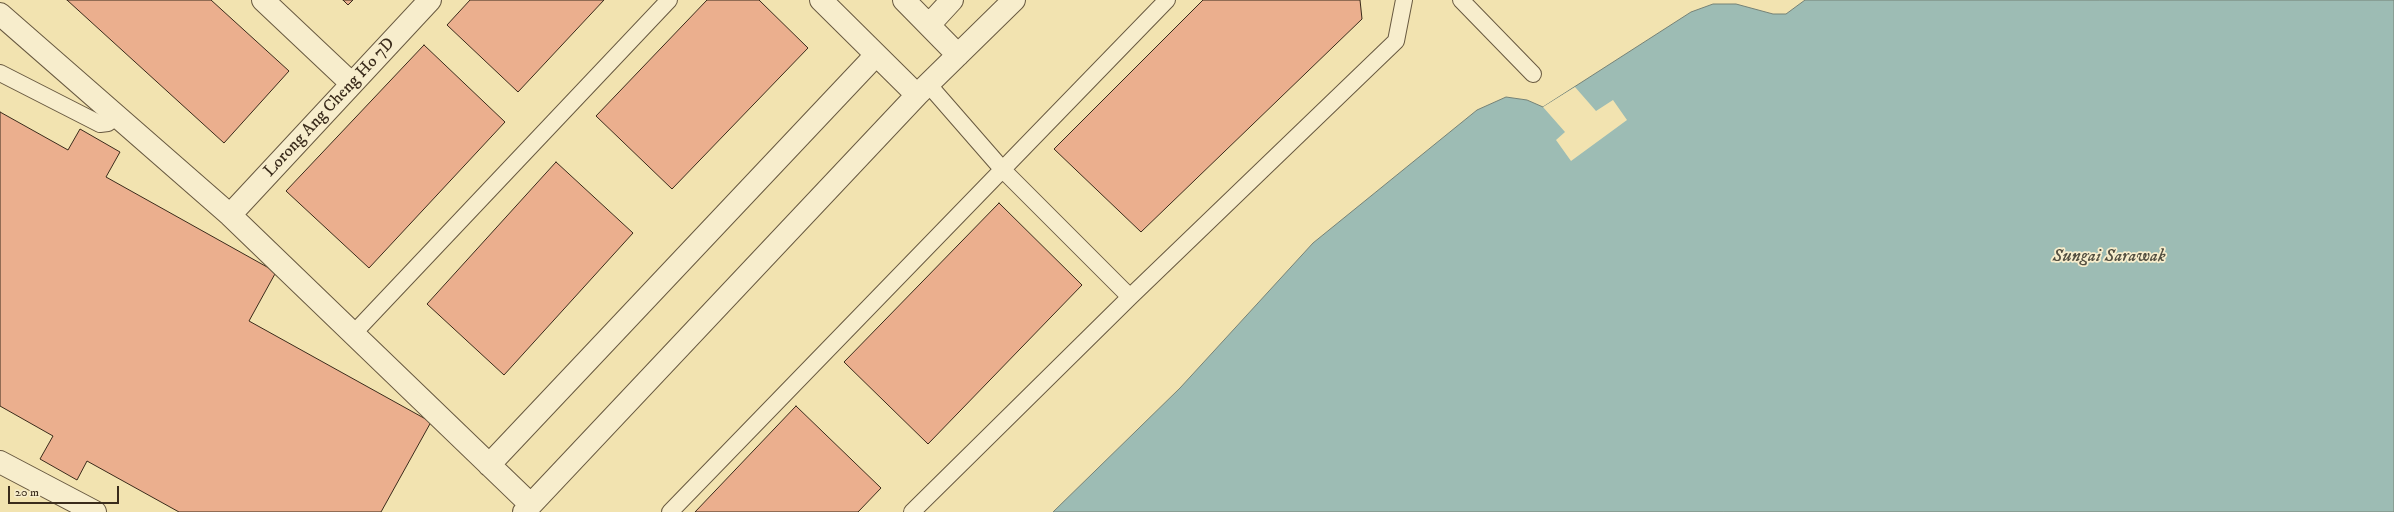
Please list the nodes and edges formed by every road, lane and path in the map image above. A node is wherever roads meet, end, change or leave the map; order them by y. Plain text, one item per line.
1 (263, 0) edge
2 (430, 0) edge
3 (669, 0) edge
4 (821, 0) edge
5 (904, 0) edge
6 (952, 0) edge
7 (1014, 0) edge
8 (1167, 0) edge
9 (1404, 0) edge
10 (1461, 0) edge
11 (0, 14) edge
12 (929, 25) junction
13 (876, 55) junction
14 (958, 56) junction
15 (0, 73) edge
16 (1533, 74) dead end
17 (352, 84) junction
18 (923, 90) junction
19 (116, 116) junction
20 (1003, 170) junction
21 (230, 215) junction
22 (1130, 297) junction
23 (353, 334) junction
24 (0, 462) edge
25 (489, 465) junction
26 (531, 509) edge
27 (95, 512) edge
28 (670, 512) edge
29 (912, 512) edge

1 - 17 street
2 - 17 street, Lorong Ang Cheng Ho 7D
3 - 23 lane
4 - 13 street
5 - 12 street
6 - 12 street
7 - 14 street
8 - 20 lane
9 - 22 lane
10 - 16 lane
11 - 19 street
12 - 14 street
13 - 18 street
13 - 25 street
14 - 18 street
15 - 19 lane
17 - 21 street, Lorong Ang Cheng Ho 7D
18 - 20 lane
18 - 26 street
19 - 21 street
20 - 22 lane
20 - 28 lane
21 - 23 street
22 - 29 lane
23 - 25 street
24 - 27 street
25 - 26 street

